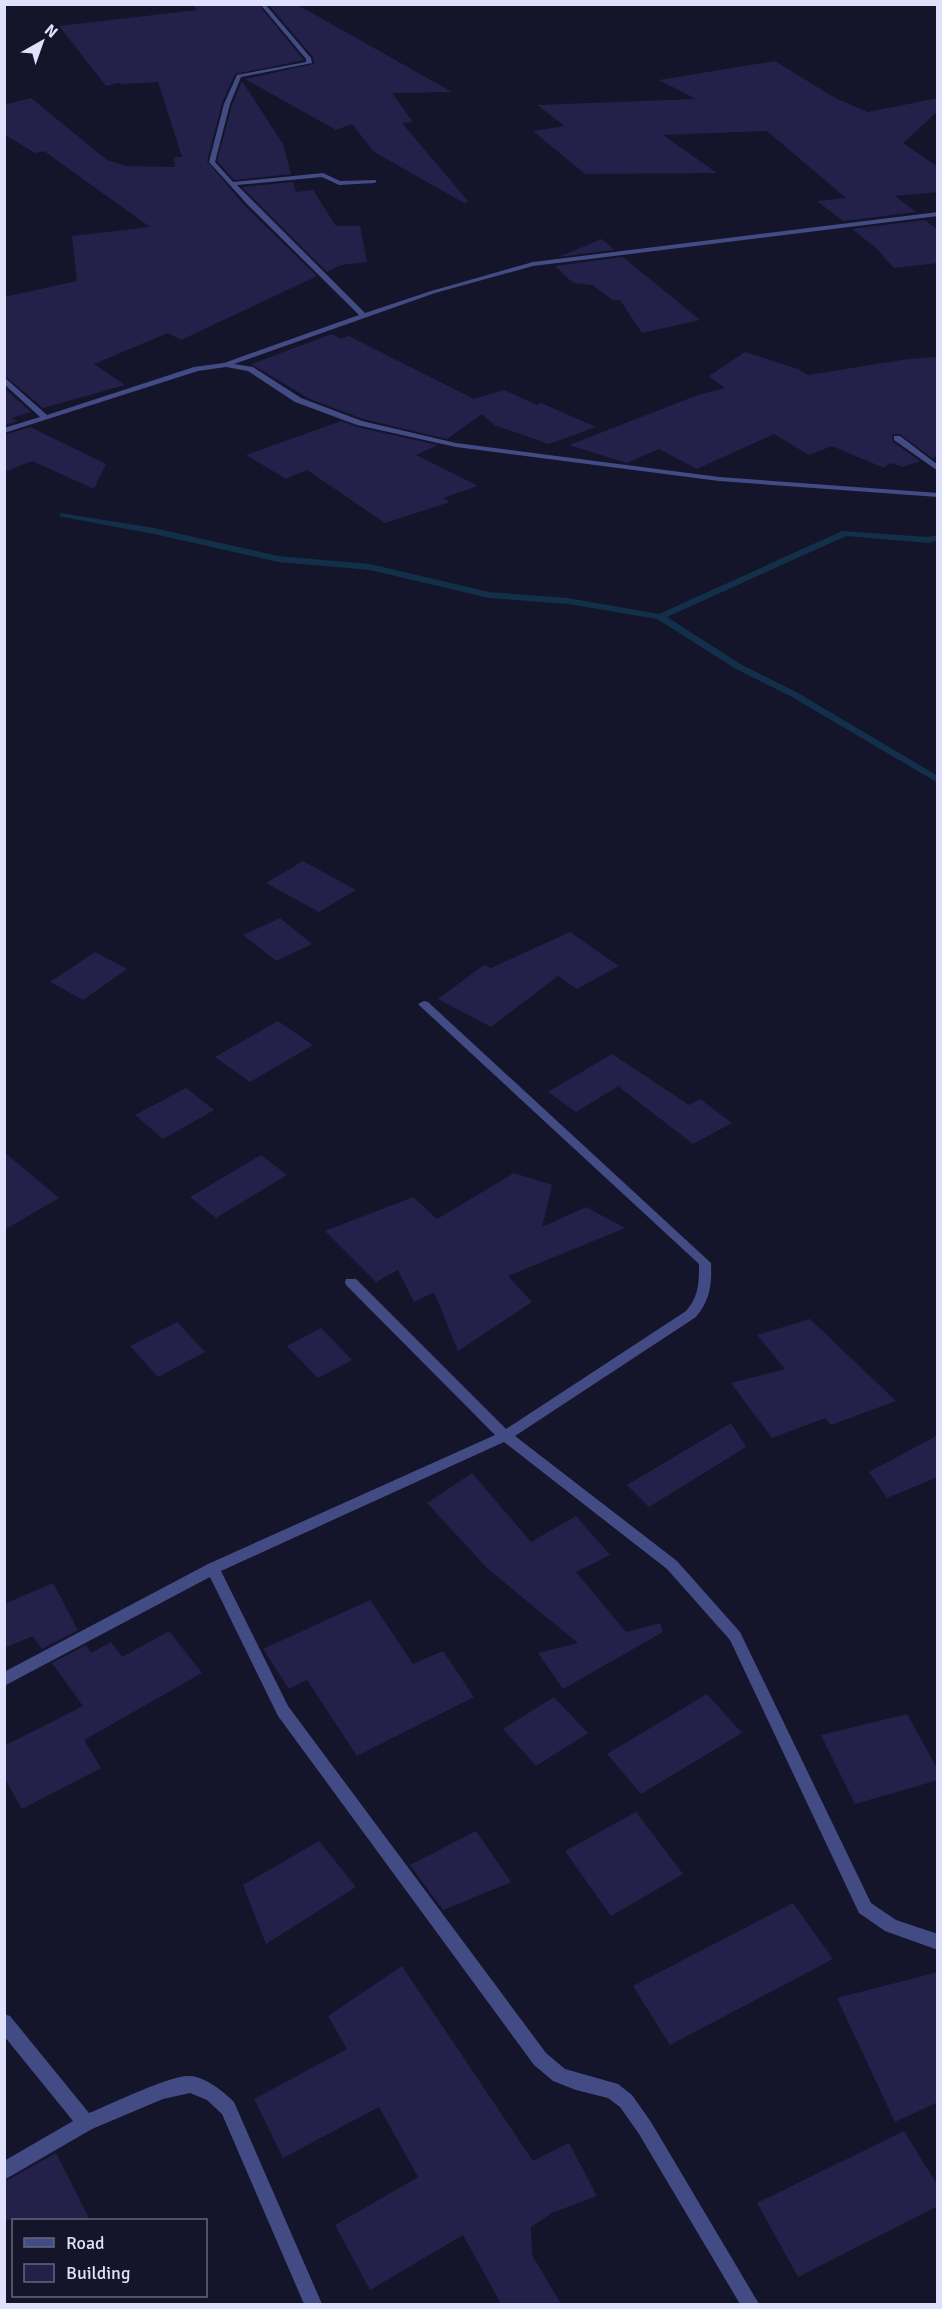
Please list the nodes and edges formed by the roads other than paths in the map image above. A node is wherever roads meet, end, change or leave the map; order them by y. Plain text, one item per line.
1 (262, 4) edge
2 (374, 181) dead end
3 (232, 184) junction
4 (938, 214) edge
5 (365, 317) junction
6 (226, 364) junction
7 (4, 379) edge
8 (46, 418) junction
9 (4, 431) edge
10 (897, 438) dead end
11 (938, 469) edge
12 (938, 495) edge
13 (424, 1004) dead end
14 (351, 1282) dead end
15 (505, 1436) junction
16 (213, 1568) junction
17 (4, 1680) edge
18 (938, 1942) edge
19 (4, 2022) edge
20 (87, 2123) junction
21 (4, 2171) edge
22 (313, 2304) edge
23 (750, 2304) edge

1 - 3 street
2 - 3 street
3 - 5 street
4 - 5 street
5 - 6 street
6 - 8 street
6 - 12 street
7 - 8 street
8 - 9 street
10 - 11 street
13 - 15 street
14 - 15 street
15 - 16 street
15 - 18 street
16 - 17 street
16 - 23 street
19 - 20 street
20 - 21 street
20 - 22 street

